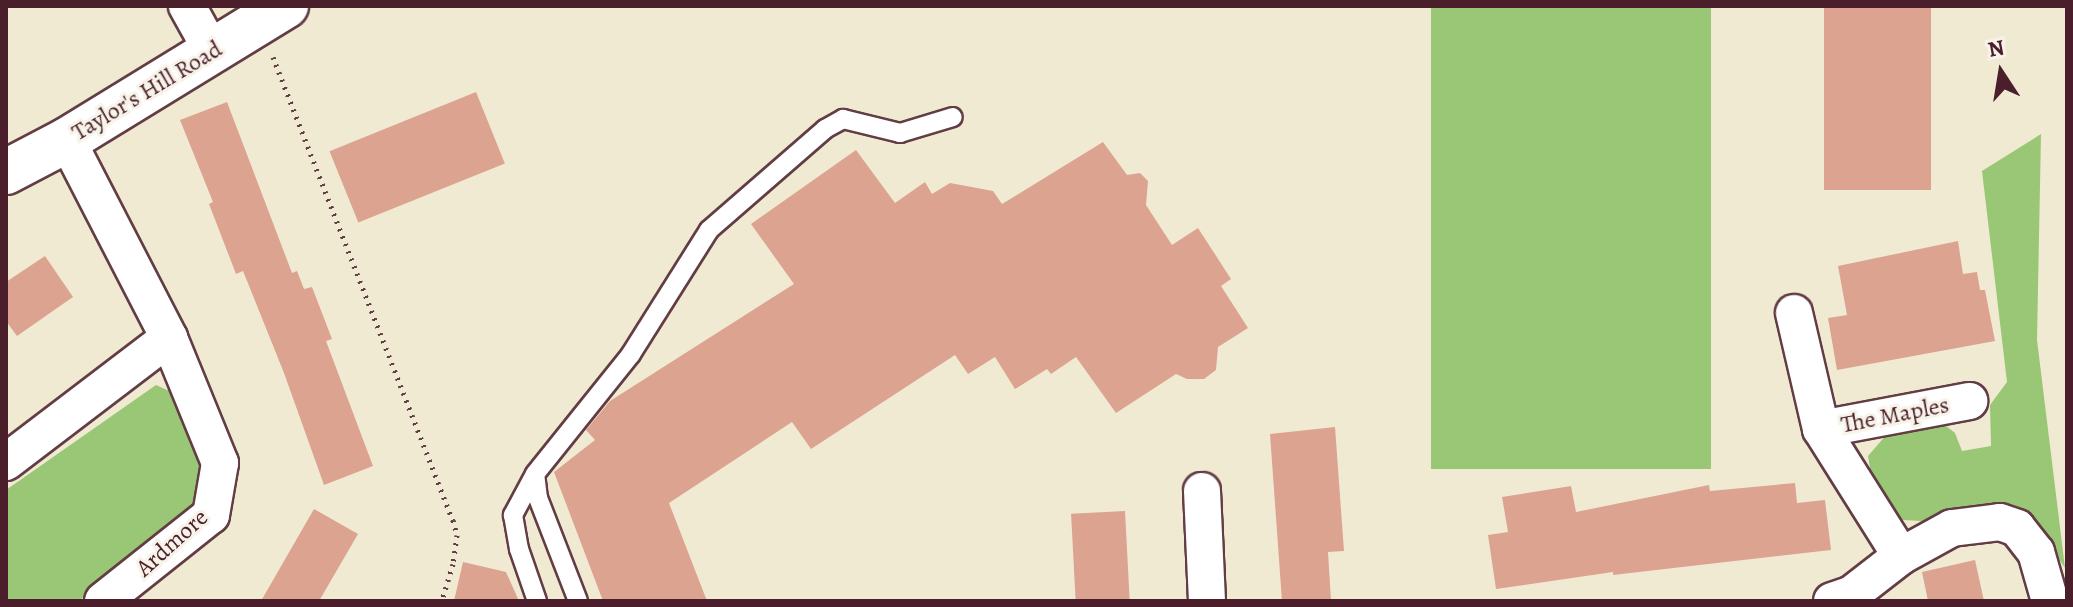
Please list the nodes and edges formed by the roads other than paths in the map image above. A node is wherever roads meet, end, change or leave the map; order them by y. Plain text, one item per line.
1 (187, 6) edge
2 (273, 14) edge
3 (212, 51) junction
4 (953, 117) dead end
5 (67, 140) junction
6 (6, 172) edge
7 (1794, 313) dead end
8 (169, 338) junction
9 (1969, 401) dead end
10 (1821, 429) junction
11 (6, 462) edge
12 (535, 474) junction
13 (1202, 491) dead end
14 (1901, 556) junction
15 (103, 601) edge
16 (537, 601) edge
17 (578, 601) edge
18 (1207, 601) edge
19 (1832, 601) edge
20 (2050, 601) edge

1 - 3 street
2 - 3 main road, Taylor's Hill Road
3 - 5 main road, Taylor's Hill Road
4 - 12 lane
5 - 6 main road, Taylor's Hill Road
5 - 8 street, Ardmore
7 - 10 street, The Maples
8 - 11 street
8 - 15 street, Ardmore
9 - 10 street, The Maples
10 - 14 street, The Maples
12 - 16 lane
12 - 17 lane
13 - 18 street
14 - 19 street
14 - 20 street

